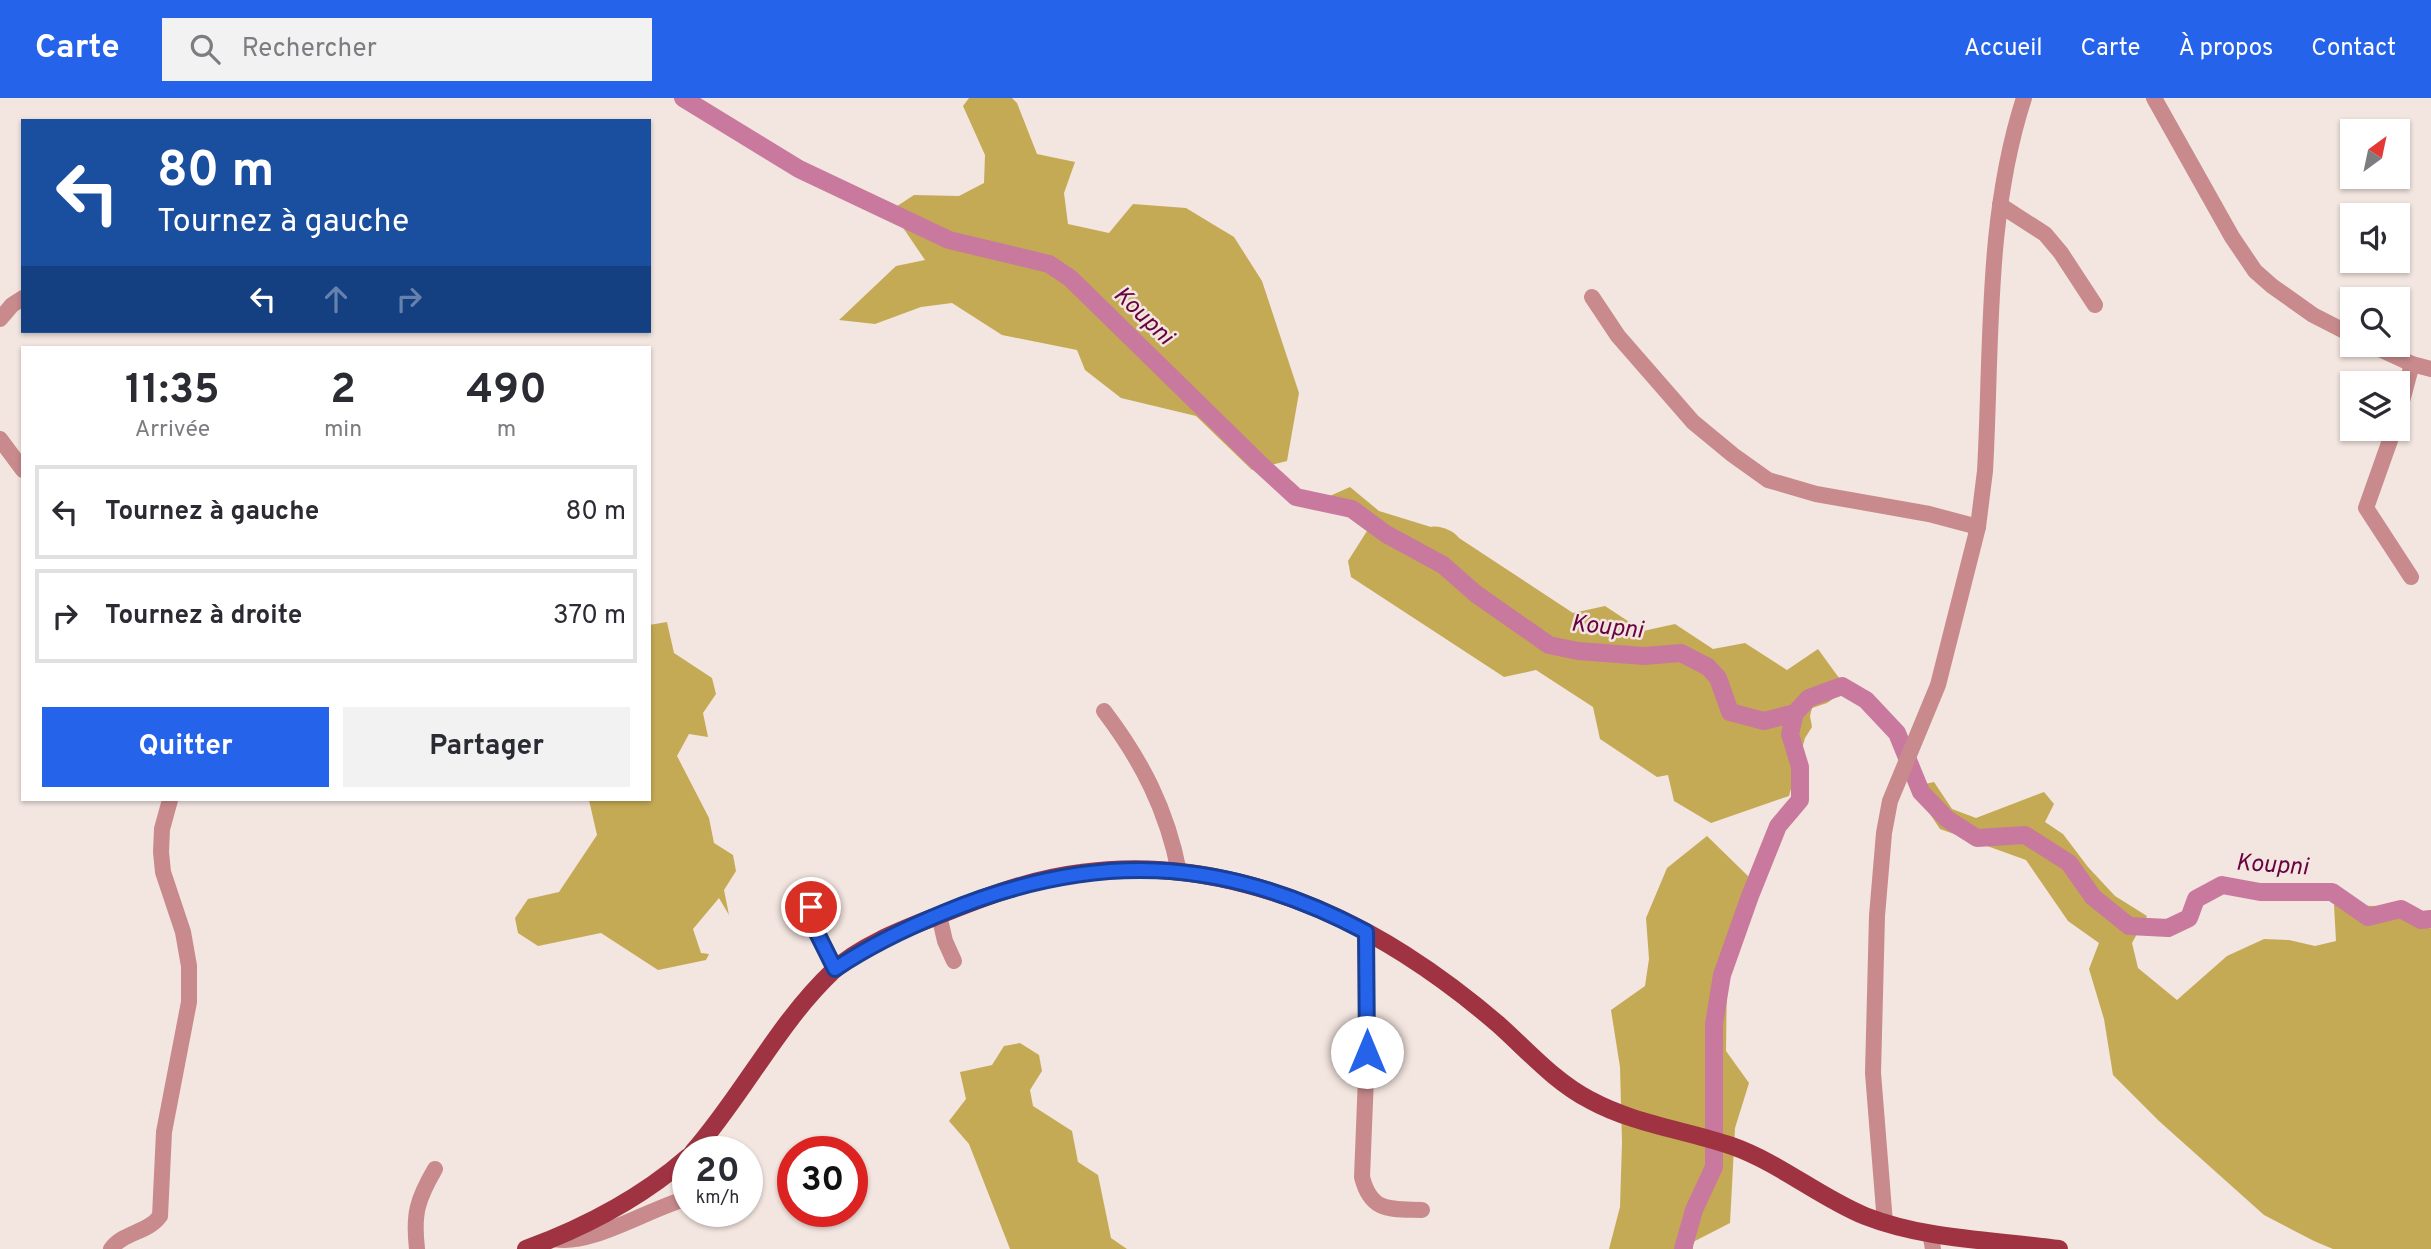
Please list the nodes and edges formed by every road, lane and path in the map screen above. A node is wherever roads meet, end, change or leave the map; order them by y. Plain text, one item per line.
1 (2024, 98) edge
2 (2154, 98) edge
3 (2000, 205) junction
4 (1592, 297) dead end
5 (21, 299) edge
6 (2095, 305) dead end
7 (0, 320) edge
8 (2340, 329) edge
9 (2396, 357) edge
10 (2412, 365) junction
11 (2431, 369) edge
12 (2410, 372) edge
13 (0, 439) edge
14 (2390, 441) edge
15 (21, 467) edge
16 (1978, 527) junction
17 (2411, 577) dead end
18 (1104, 711) dead end
19 (170, 801) edge
20 (1179, 872) junction
21 (824, 897) dead end
22 (939, 915) junction
23 (1366, 932) junction
24 (954, 961) dead end
25 (835, 969) junction
26 (705, 1136) edge
27 (435, 1169) dead end
28 (672, 1170) edge
29 (672, 1204) edge
30 (1422, 1210) dead end
31 (1885, 1223) junction
32 (554, 1239) junction
33 (1931, 1241) edge
34 (111, 1249) edge
35 (417, 1249) edge
36 (526, 1249) edge
37 (2059, 1249) edge

1 - 3 street
2 - 8 street
3 - 6 street
3 - 16 street
4 - 16 street
5 - 7 street
9 - 10 street
10 - 11 street
10 - 12 street
13 - 15 street
14 - 17 street
16 - 31 street
18 - 20 street
19 - 34 street
20 - 22 main road
20 - 23 main road
21 - 25 street
22 - 24 street
22 - 25 main road
23 - 30 street
23 - 31 main road
25 - 26 main road
27 - 35 street
28 - 32 main road
29 - 32 street
31 - 33 main road
32 - 36 main road
33 - 37 main road

